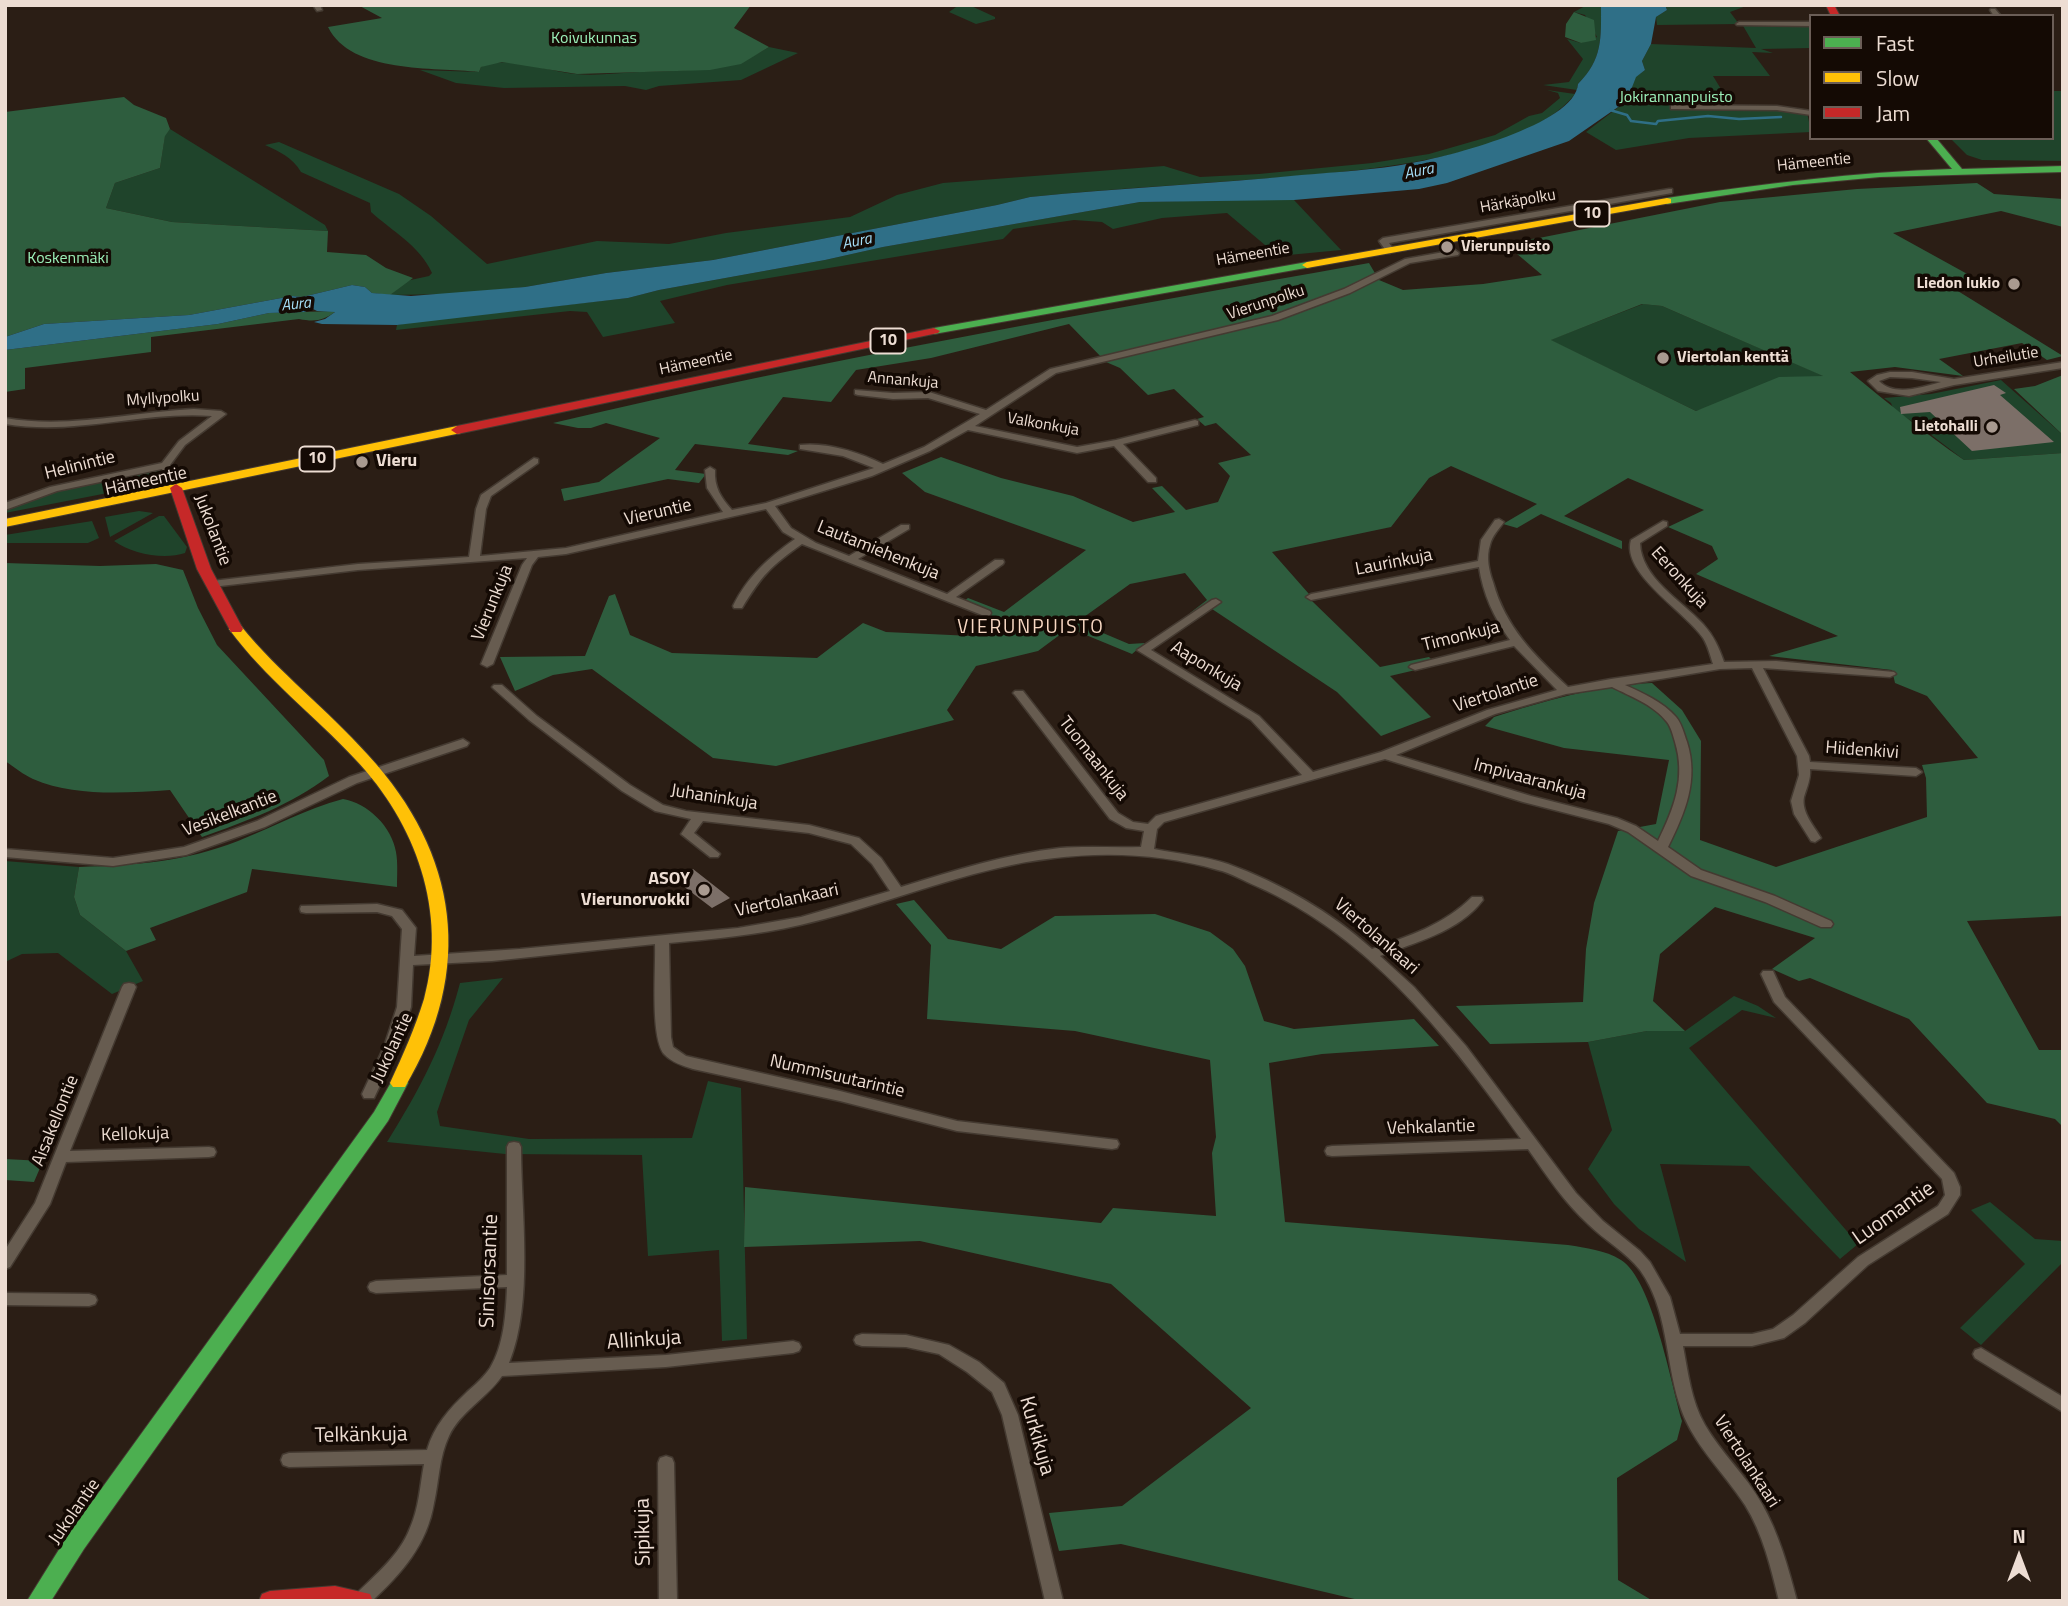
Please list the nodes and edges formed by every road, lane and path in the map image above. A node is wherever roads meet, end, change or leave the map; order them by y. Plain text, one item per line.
1 (1739, 23) dead end
2 (1809, 23) edge
3 (1674, 107) dead end
4 (1809, 113) edge
5 (1933, 140) edge
6 (2063, 169) edge
7 (1959, 171) junction
8 (1669, 191) dead end
9 (1390, 250) junction
10 (1455, 253) dead end
11 (1081, 364) joint
12 (2063, 365) edge
13 (1954, 382) junction
14 (858, 393) dead end
15 (985, 413) junction
16 (5, 421) edge
17 (1195, 423) dead end
18 (967, 427) junction
19 (1116, 443) junction
20 (803, 447) dead end
21 (534, 461) dead end
22 (165, 465) junction
23 (882, 468) junction
24 (710, 470) dead end
25 (1152, 480) dead end
26 (177, 492) junction
27 (769, 505) junction
28 (5, 507) edge
29 (729, 513) junction
30 (1499, 522) dead end
31 (5, 523) edge
32 (1663, 524) dead end
33 (905, 527) dead end
34 (5, 530) edge
35 (802, 539) junction
36 (534, 555) junction
37 (474, 560) junction
38 (850, 561) junction
39 (999, 562) dead end
40 (1483, 563) junction
41 (212, 584) junction
42 (1311, 597) dead end
43 (948, 598) junction
44 (1216, 602) dead end
45 (738, 606) dead end
46 (986, 613) dead end
47 (1515, 642) junction
48 (487, 664) dead end
49 (1756, 664) junction
50 (1720, 666) junction
51 (1415, 667) dead end
52 (1890, 674) dead end
53 (1610, 682) junction
54 (498, 687) dead end
55 (1566, 691) junction
56 (1019, 693) dead end
57 (463, 743) dead end
58 (1385, 755) junction
59 (1806, 765) junction
60 (376, 772) junction
61 (1916, 772) dead end
62 (1310, 776) junction
63 (700, 816) junction
64 (1151, 828) junction
65 (1815, 838) dead end
66 (1661, 848) junction
67 (1147, 851) junction
68 (5, 853) edge
69 (714, 854) dead end
70 (897, 891) junction
71 (1477, 900) dead end
72 (306, 909) dead end
73 (1825, 924) dead end
74 (662, 939) junction
75 (1372, 954) junction
76 (408, 961) junction
77 (442, 961) junction
78 (1768, 974) dead end
79 (129, 987) dead end
80 (369, 1094) dead end
81 (1112, 1144) dead end
82 (1532, 1144) junction
83 (514, 1147) dead end
84 (1332, 1151) dead end
85 (209, 1152) dead end
86 (63, 1157) junction
87 (5, 1263) edge
88 (515, 1281) junction
89 (376, 1287) dead end
90 (5, 1299) edge
91 (89, 1300) dead end
92 (862, 1340) dead end
93 (1673, 1340) junction
94 (793, 1348) dead end
95 (1981, 1354) dead end
96 (497, 1370) junction
97 (2063, 1405) edge
98 (435, 1457) junction
99 (289, 1460) dead end
100 (666, 1463) dead end
101 (361, 1600) edge
102 (38, 1601) edge
103 (270, 1601) edge
104 (668, 1601) edge
105 (1054, 1601) edge
106 (1787, 1601) edge

1 - 2 street
3 - 4 street
5 - 7 main road
6 - 7 main road, Hämeentie / 10
7 - 9 main road, Hämeentie / 10
8 - 9 street, Härkäpolku
9 - 26 main road, Hämeentie / 10
10 - 11 street, Vierunpolku
11 - 15 street, Vieruntie
12 - 13 street, Urheilutie
13 - 13 street, Urheilutie
14 - 15 street, Annankuja
15 - 18 street, Vieruntie
16 - 22 street, Myllypolku
17 - 19 street, Valkonkuja
18 - 19 street, Valkonkuja
18 - 23 street, Vieruntie
19 - 25 street
20 - 23 street
21 - 37 street
22 - 26 street
22 - 28 street, Helinintie
23 - 27 street, Vieruntie
24 - 29 street
26 - 31 main road, Hämeentie / 10
26 - 34 main road, Hämeentie / 10
26 - 41 main road, Jukolantie
27 - 29 street, Vieruntie
27 - 35 street, Lautamiehenkuja
29 - 36 street, Vieruntie
30 - 40 street
32 - 50 street, Eeronkuja
33 - 38 street
35 - 38 street, Lautamiehenkuja
35 - 45 street
36 - 37 street, Vieruntie
36 - 48 street, Vierunkuja
37 - 41 street, Vieruntie
38 - 43 street, Lautamiehenkuja
39 - 43 street
40 - 42 street, Laurinkuja
40 - 47 street
41 - 60 main road, Jukolantie
43 - 46 street, Lautamiehenkuja
44 - 62 street, Aaponkuja
47 - 51 street, Timonkuja
47 - 55 street
49 - 50 street, Viertolantie
49 - 52 street, Viertolantie
49 - 59 street
50 - 53 street, Viertolantie
53 - 55 street, Viertolantie
53 - 66 street
54 - 63 street, Juhaninkuja
55 - 58 street, Viertolantie
56 - 64 street, Tuomaankuja
57 - 60 street, Vesikelkantie
58 - 62 street, Viertolantie
58 - 66 street, Impivaarankuja
59 - 61 street, Hiidenkivi
59 - 65 street
60 - 68 street, Vesikelkantie
60 - 77 main road, Jukolantie
62 - 64 street, Viertolantie
63 - 69 street
63 - 70 street, Juhaninkuja
64 - 67 street
66 - 73 street, Impivaarankuja
67 - 70 street, Viertolankaari
67 - 75 street, Viertolankaari
70 - 74 street, Viertolankaari
71 - 75 street
72 - 76 street
74 - 77 street, Viertolankaari
74 - 81 street, Nummisuutarintie
75 - 82 street, Viertolankaari
76 - 77 street, Viertolankaari
76 - 80 street
77 - 102 main road, Jukolantie
78 - 93 street, Luomantie
79 - 86 street, Aisakellontie
82 - 84 street, Vehkalantie
82 - 93 street, Viertolankaari
83 - 88 street, Sinisorsantie
85 - 86 street, Kellokuja
86 - 87 street, Aisakellontie
88 - 89 street
88 - 96 street, Sinisorsantie
90 - 91 street
92 - 105 street, Kurkikuja
93 - 106 street, Viertolankaari
94 - 96 street, Allinkuja
95 - 97 street
96 - 98 street, Sinisorsantie
98 - 99 street, Telkänkuja
98 - 101 street, Sinisorsantie
100 - 104 street, Sipikuja
101 - 103 main road

